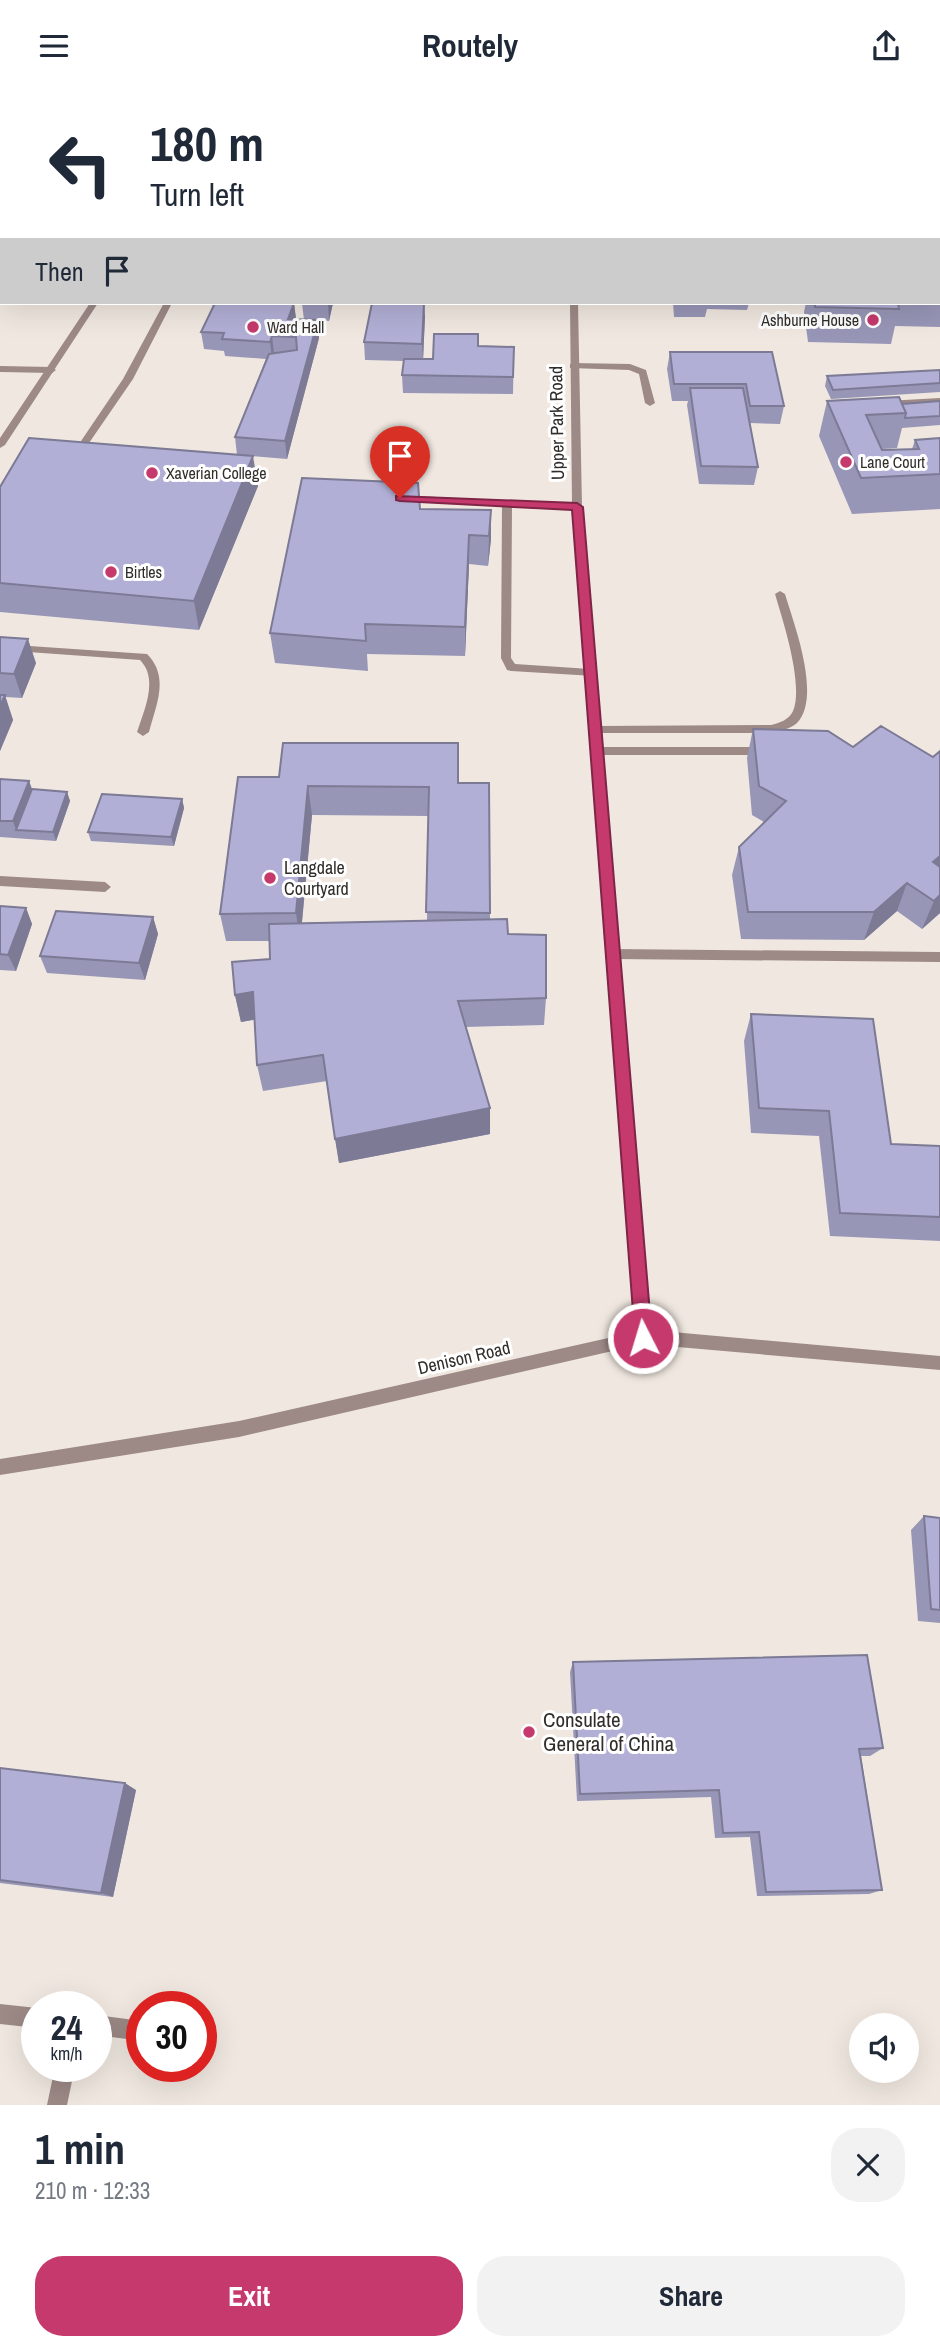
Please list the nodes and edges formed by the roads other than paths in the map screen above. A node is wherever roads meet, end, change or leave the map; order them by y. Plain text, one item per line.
1 (93, 305) edge
2 (167, 305) edge
3 (574, 305) edge
4 (573, 366) junction
5 (0, 369) edge
6 (28, 369) junction
7 (52, 370) junction
8 (0, 380) edge
9 (940, 401) edge
10 (650, 403) dead end
11 (877, 405) edge
12 (86, 441) edge
13 (0, 445) edge
14 (383, 497) edge
15 (507, 505) junction
16 (577, 507) junction
17 (780, 594) dead end
18 (0, 647) edge
19 (590, 673) junction
20 (595, 730) junction
21 (143, 732) dead end
22 (597, 751) junction
23 (786, 751) edge
24 (0, 881) edge
25 (105, 887) dead end
26 (612, 954) junction
27 (940, 957) edge
28 (643, 1338) junction
29 (940, 1363) edge
30 (0, 1467) edge
31 (0, 2014) edge
32 (21, 2016) edge
33 (62, 2082) edge
34 (57, 2105) edge

1 - 7 street
2 - 12 street
3 - 4 street, Upper Park Road
4 - 10 street
4 - 16 street, Upper Park Road
5 - 6 street
6 - 7 street
6 - 8 street
7 - 13 street
9 - 11 street
14 - 15 street
15 - 16 street
15 - 19 street
16 - 19 street, Upper Park Road
17 - 20 street
18 - 21 street
19 - 20 street, Upper Park Road
20 - 22 street, Upper Park Road
22 - 23 street
22 - 26 street, Upper Park Road
24 - 25 street
26 - 27 street
26 - 28 street, Upper Park Road
28 - 29 street, Denison Road
28 - 30 street, Denison Road
31 - 32 street
33 - 34 street

